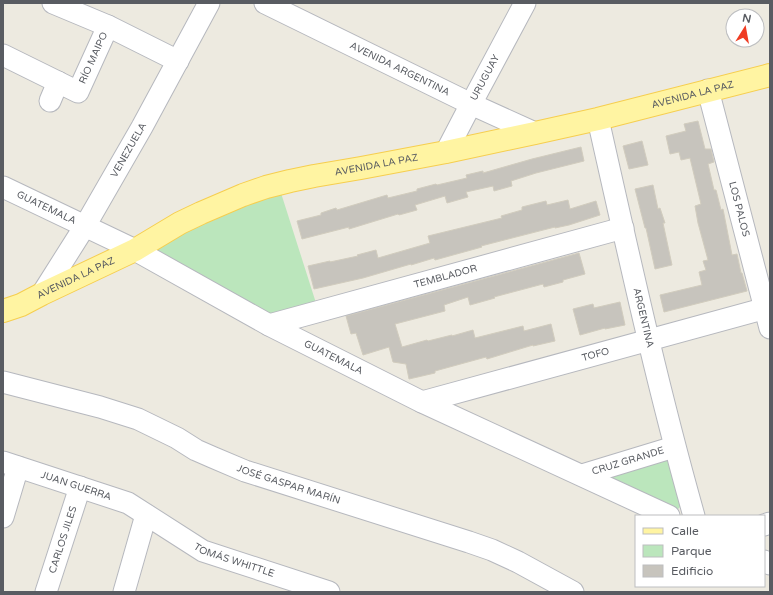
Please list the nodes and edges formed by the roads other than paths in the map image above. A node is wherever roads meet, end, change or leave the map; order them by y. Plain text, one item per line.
1 (53, 3) edge
2 (209, 3) edge
3 (266, 3) edge
4 (525, 3) edge
5 (108, 26) junction
6 (4, 56) edge
7 (178, 60) junction
8 (770, 76) edge
9 (58, 82) junction
10 (708, 90) junction
11 (50, 101) dead end
12 (471, 104) junction
13 (598, 119) junction
14 (535, 133) junction
15 (446, 152) junction
16 (3, 187) edge
17 (85, 226) junction
18 (623, 228) junction
19 (136, 250) junction
20 (42, 294) junction
21 (3, 311) edge
22 (768, 314) edge
23 (269, 325) junction
24 (649, 339) junction
25 (3, 382) edge
26 (422, 402) junction
27 (674, 447) junction
28 (10, 465) edge
29 (582, 475) junction
30 (80, 487) junction
31 (146, 515) junction
32 (667, 515) edge
33 (694, 515) edge
34 (3, 517) edge
35 (46, 592) edge
36 (124, 592) edge
37 (329, 592) edge
38 (573, 592) edge

1 - 5 street, RÍO MAIPO
2 - 7 street, VENEZUELA
3 - 12 street, AVENIDA ARGENTINA
4 - 12 street, URUGUAY
5 - 7 street, RÍO MAIPO
5 - 9 street, RÍO MAIPO
6 - 9 street, RÍO MAIPO
7 - 17 street, VENEZUELA
8 - 10 main road, AVENIDA LA PAZ
9 - 11 street
10 - 13 main road, AVENIDA LA PAZ
10 - 22 street, LOS PALOS
12 - 14 street, AVENIDA ARGENTINA
12 - 15 street, URUGUAY
13 - 14 main road, AVENIDA LA PAZ
13 - 18 street, ARGENTINA
14 - 15 main road, AVENIDA LA PAZ
15 - 19 main road, AVENIDA LA PAZ
16 - 17 street, GUATEMALA
17 - 19 street, GUATEMALA
17 - 20 street, VENEZUELA
18 - 23 street, TEMBLADOR
18 - 24 street, ARGENTINA
19 - 20 main road, AVENIDA LA PAZ
19 - 23 street, GUATEMALA
20 - 21 main road, AVENIDA LA PAZ
22 - 24 street, TOFO
23 - 26 street, GUATEMALA
24 - 26 street, TOFO
24 - 27 street, ARGENTINA
25 - 38 street, JOSÉ GASPAR MARÍN
26 - 29 street, GUATEMALA
27 - 29 street, CRUZ GRANDE
27 - 33 street, ARGENTINA
28 - 30 street, JUAN GUERRA
28 - 34 street
29 - 32 street, GUATEMALA
30 - 31 street, JUAN GUERRA
30 - 35 street, CARLOS JILES
31 - 36 street
31 - 37 street, TOMÁS WHITTLE

